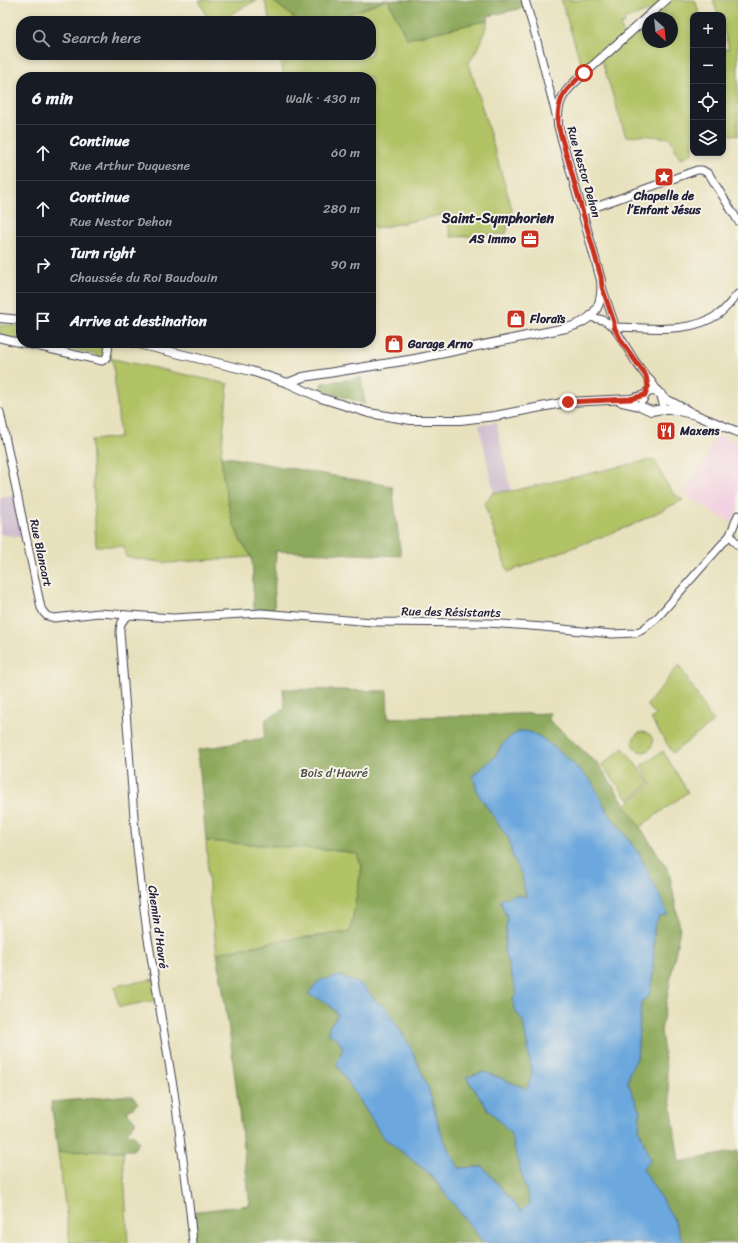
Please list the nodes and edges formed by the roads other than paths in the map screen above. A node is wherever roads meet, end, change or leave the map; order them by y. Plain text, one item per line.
1 (525, 0) edge
2 (666, 0) edge
3 (558, 125) junction
4 (582, 212) junction
5 (738, 221) edge
6 (602, 287) junction
7 (738, 294) edge
8 (590, 317) junction
9 (0, 318) edge
10 (16, 320) edge
11 (614, 327) junction
12 (0, 338) edge
13 (16, 342) edge
14 (44, 348) edge
15 (108, 348) edge
16 (155, 348) edge
17 (646, 376) junction
18 (288, 383) junction
19 (645, 394) junction
20 (661, 395) junction
21 (612, 401) junction
22 (647, 410) junction
23 (659, 410) junction
24 (0, 412) edge
25 (696, 415) junction
26 (738, 432) edge
27 (738, 515) edge
28 (730, 534) junction
29 (738, 545) edge
30 (128, 616) junction
31 (193, 1243) edge

1 - 3 street, Rue Nestor Dehon
2 - 3 main road
3 - 4 main road, Rue Nestor Dehon
4 - 5 street
4 - 6 main road, Rue Nestor Dehon
6 - 8 main road
6 - 11 street, Rue Nestor Dehon
7 - 11 street
8 - 11 street
8 - 18 main road
9 - 10 main road
11 - 17 street, Rue Nestor Dehon
12 - 13 street
14 - 15 street
16 - 18 main road
17 - 19 street
17 - 20 street, Rue Nestor Dehon
18 - 21 main road
19 - 20 main road
19 - 21 main road
19 - 22 main road
20 - 23 main road
20 - 25 main road
21 - 22 main road
22 - 23 main road
23 - 25 main road
24 - 30 street, Rue Blancart
25 - 26 main road
27 - 28 street, Rue des Résistants
28 - 29 street
28 - 30 street, Rue des Résistants
30 - 31 street, Chemin d'Havré

